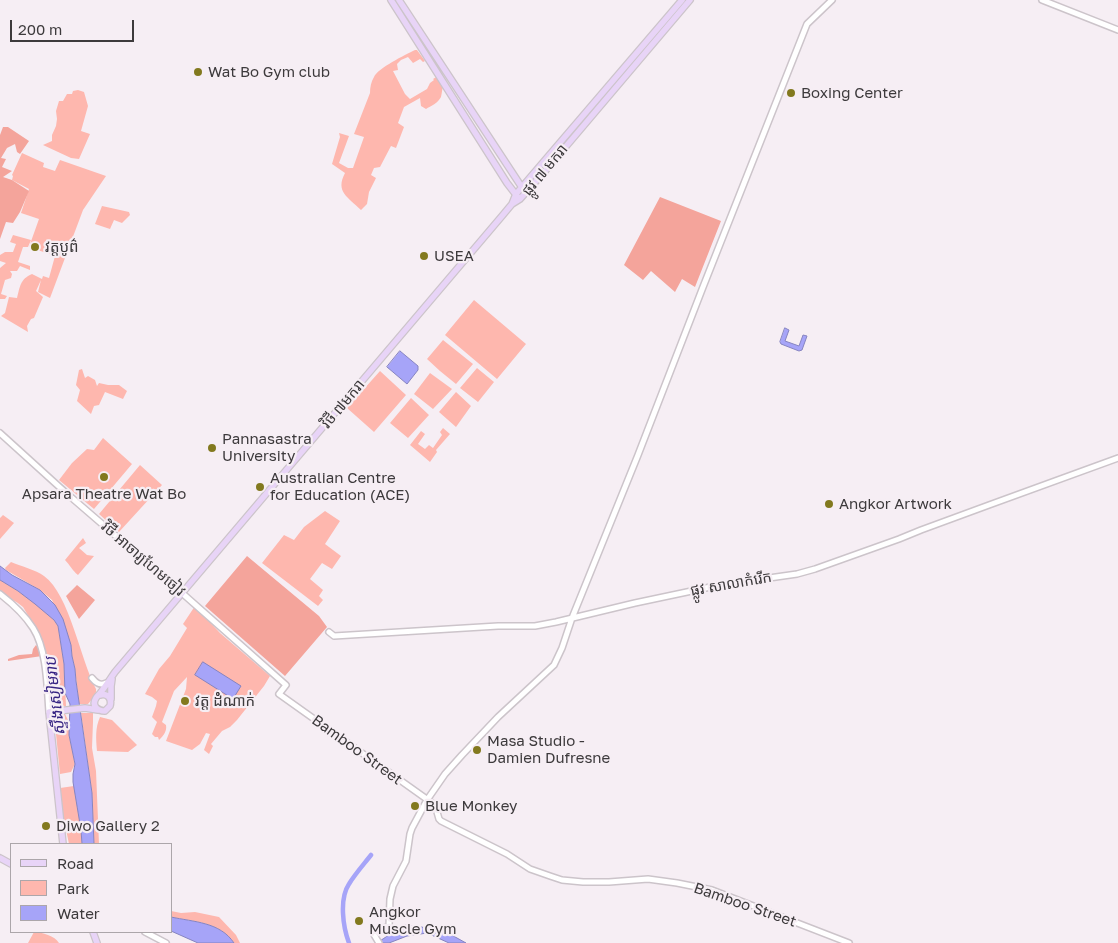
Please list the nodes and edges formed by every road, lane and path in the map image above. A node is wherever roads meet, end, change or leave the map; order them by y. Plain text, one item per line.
1 (391, 0) edge
2 (399, 0) edge
3 (682, 0) edge
4 (690, 0) edge
5 (832, 0) edge
6 (1042, 0) edge
7 (1118, 30) edge
8 (524, 190) junction
9 (518, 197) junction
10 (512, 204) joint
11 (0, 433) edge
12 (1118, 458) edge
13 (182, 593) junction
14 (0, 594) edge
15 (572, 618) junction
16 (330, 632) dead end
17 (115, 672) junction
18 (92, 678) dead end
19 (106, 683) junction
20 (279, 694) joint
21 (100, 695) junction
22 (111, 701) junction
23 (94, 702) junction
24 (83, 708) junction
25 (98, 710) junction
26 (49, 712) junction
27 (427, 800) junction
28 (63, 843) edge
29 (147, 933) edge
30 (378, 941) edge
31 (166, 943) edge
32 (848, 943) edge

1 - 9 main road
2 - 8 main road
3 - 8 main road, ផ្លូវ ៧ មករា
4 - 8 main road, ផ្លូវ ៧ មករា
5 - 15 street
6 - 7 street
8 - 9 main road, ផ្លូវ ៧ មករា
9 - 10 main road, ផ្លូវ ៧ មករា
10 - 13 main road, វិថី ៧មករា
11 - 13 street, វិថី អាចារ្យហែមចៀវ
12 - 15 street, ផ្លូវ សាលាកំរើក
13 - 17 main road, វិថី ៧មករា
13 - 20 street, វិថី អាចារ្យហែមចៀវ
14 - 26 street
15 - 16 street, ផ្លូវ សាលាកំរើក
15 - 27 street
17 - 19 main road, វិថី ៧មករា
17 - 22 main road
18 - 19 street
19 - 21 main road, វិថី ៧មករា
20 - 27 street, Bamboo Street
21 - 22 main road
21 - 23 main road
22 - 25 main road
23 - 24 main road
23 - 25 main road
24 - 25 main road
24 - 26 main road
26 - 28 main road
27 - 30 street
27 - 32 street, Bamboo Street
29 - 31 street

